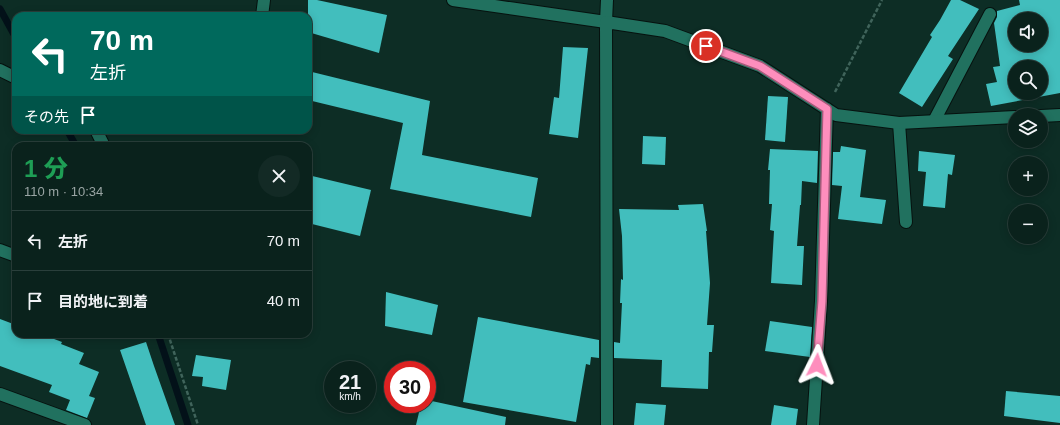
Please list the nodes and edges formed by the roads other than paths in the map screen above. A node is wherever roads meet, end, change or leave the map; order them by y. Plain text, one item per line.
1 (264, 0) edge
2 (453, 0) edge
3 (606, 0) edge
4 (262, 12) edge
5 (990, 14) dead end
6 (606, 22) junction
7 (0, 70) edge
8 (12, 76) edge
9 (827, 109) junction
10 (1060, 115) edge
11 (1048, 116) edge
12 (1008, 117) edge
13 (934, 121) junction
14 (899, 123) junction
15 (906, 222) dead end
16 (0, 250) edge
17 (12, 254) edge
18 (0, 394) edge
19 (86, 425) edge
20 (607, 425) edge
21 (813, 425) edge

1 - 4 street
2 - 6 street
3 - 6 street
5 - 13 street
6 - 9 street
6 - 20 street
7 - 8 street
9 - 14 street
9 - 21 street
10 - 11 street
12 - 13 street
13 - 14 street
14 - 15 street
16 - 17 street
18 - 19 street

